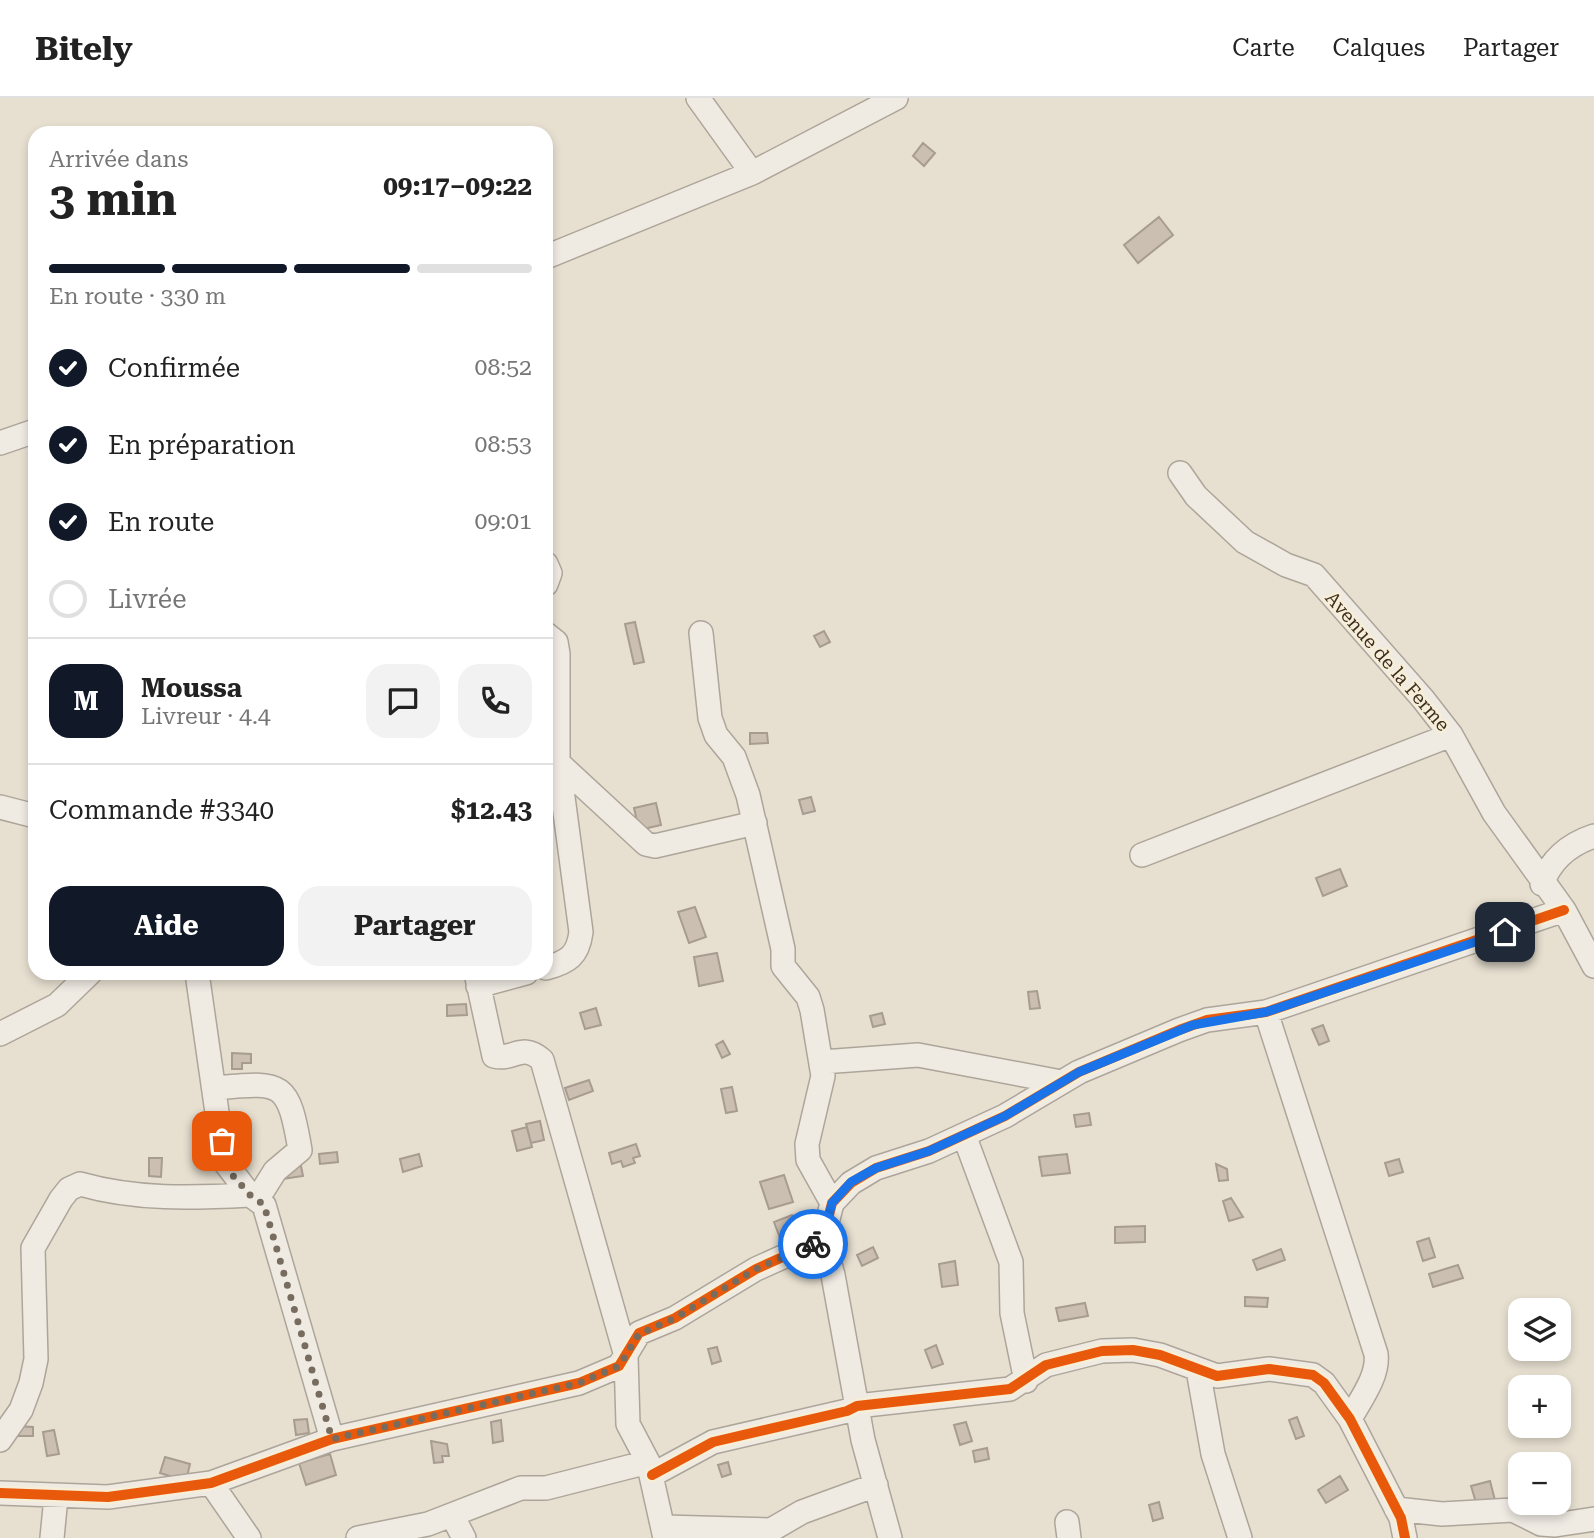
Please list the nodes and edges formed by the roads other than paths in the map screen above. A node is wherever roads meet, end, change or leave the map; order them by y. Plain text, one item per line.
1 (698, 98) edge
2 (896, 98) edge
3 (752, 173) junction
4 (553, 254) edge
5 (28, 433) edge
6 (0, 443) edge
7 (1180, 473) dead end
8 (701, 633) dead end
9 (553, 640) edge
10 (1451, 735) junction
11 (553, 740) edge
12 (553, 758) edge
13 (553, 763) edge
14 (0, 807) edge
15 (28, 814) edge
16 (755, 823) junction
17 (1594, 836) edge
18 (1142, 855) dead end
19 (1542, 884) junction
20 (1564, 910) junction
21 (553, 965) edge
22 (1594, 966) edge
23 (83, 980) edge
24 (198, 980) edge
25 (477, 980) edge
26 (1266, 1012) junction
27 (0, 1034) edge
28 (822, 1062) junction
29 (1061, 1082) junction
30 (214, 1088) junction
31 (964, 1135) junction
32 (254, 1196) junction
33 (832, 1203) junction
34 (823, 1239) junction
35 (626, 1356) junction
36 (1198, 1370) junction
37 (1026, 1381) junction
38 (857, 1406) junction
39 (1350, 1419) junction
40 (332, 1439) junction
41 (0, 1440) edge
42 (650, 1469) junction
43 (211, 1483) junction
44 (876, 1485) junction
45 (0, 1493) edge
46 (56, 1497) junction
47 (1396, 1509) junction
48 (452, 1515) junction
49 (1584, 1527) edge
50 (664, 1533) edge
51 (52, 1538) edge
52 (249, 1538) edge
53 (358, 1538) edge
54 (464, 1538) edge
55 (890, 1538) edge
56 (1240, 1538) edge
57 (1405, 1538) edge

1 - 3 street
2 - 3 street
3 - 4 street
5 - 6 street
7 - 10 street, Avenue de la Ferme
8 - 16 street
9 - 11 street
10 - 18 street
10 - 19 street, Avenue de la Ferme
12 - 16 street
13 - 21 street
14 - 15 street
16 - 28 street
17 - 19 street
19 - 20 street, Avenue de la Ferme
20 - 22 street, Avenue de la Ferme
20 - 26 street
23 - 27 street
24 - 30 street
25 - 35 street
26 - 29 street
26 - 39 street
28 - 29 street
28 - 33 street
29 - 31 street
30 - 32 street
30 - 32 street
31 - 33 street
31 - 37 street
32 - 40 street
32 - 41 street
33 - 34 street
34 - 35 street
34 - 38 street
35 - 40 street
35 - 42 street
36 - 37 street
36 - 39 street
36 - 56 street
37 - 38 street
38 - 42 street
38 - 44 street
39 - 47 street
40 - 43 street
42 - 48 street
42 - 50 street
43 - 46 street
43 - 52 street
44 - 50 street
44 - 55 street
45 - 46 street
46 - 51 street
47 - 49 street
47 - 57 street
48 - 53 street
48 - 54 street

